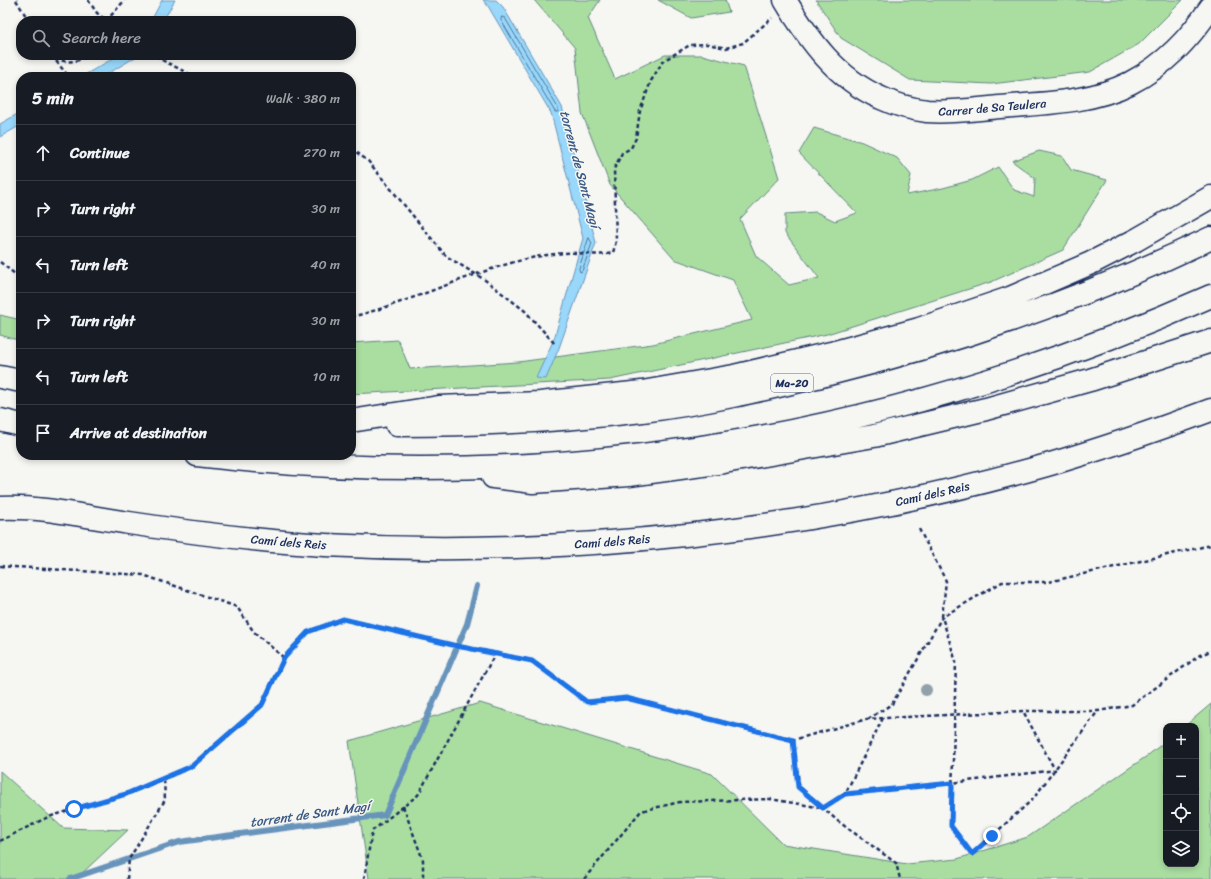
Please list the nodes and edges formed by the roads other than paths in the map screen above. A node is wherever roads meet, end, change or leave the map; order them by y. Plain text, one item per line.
1 (787, 3) edge
2 (1211, 7) edge
3 (1211, 197) edge
4 (1211, 238) edge
5 (1211, 296) edge
6 (1211, 341) edge
7 (0, 377) edge
8 (16, 380) edge
9 (1211, 410) edge
10 (0, 420) edge
11 (356, 422) edge
12 (356, 423) edge
13 (16, 424) edge
14 (251, 460) edge
15 (422, 469) junction
16 (0, 508) edge

1 - 2 main road, Carrer de Sa Teulera
3 - 11 main road
4 - 12 main road, Ma-20
5 - 15 main road
6 - 15 main road
7 - 8 main road
9 - 16 main road, Camí dels Reis
10 - 13 main road
14 - 15 main road

